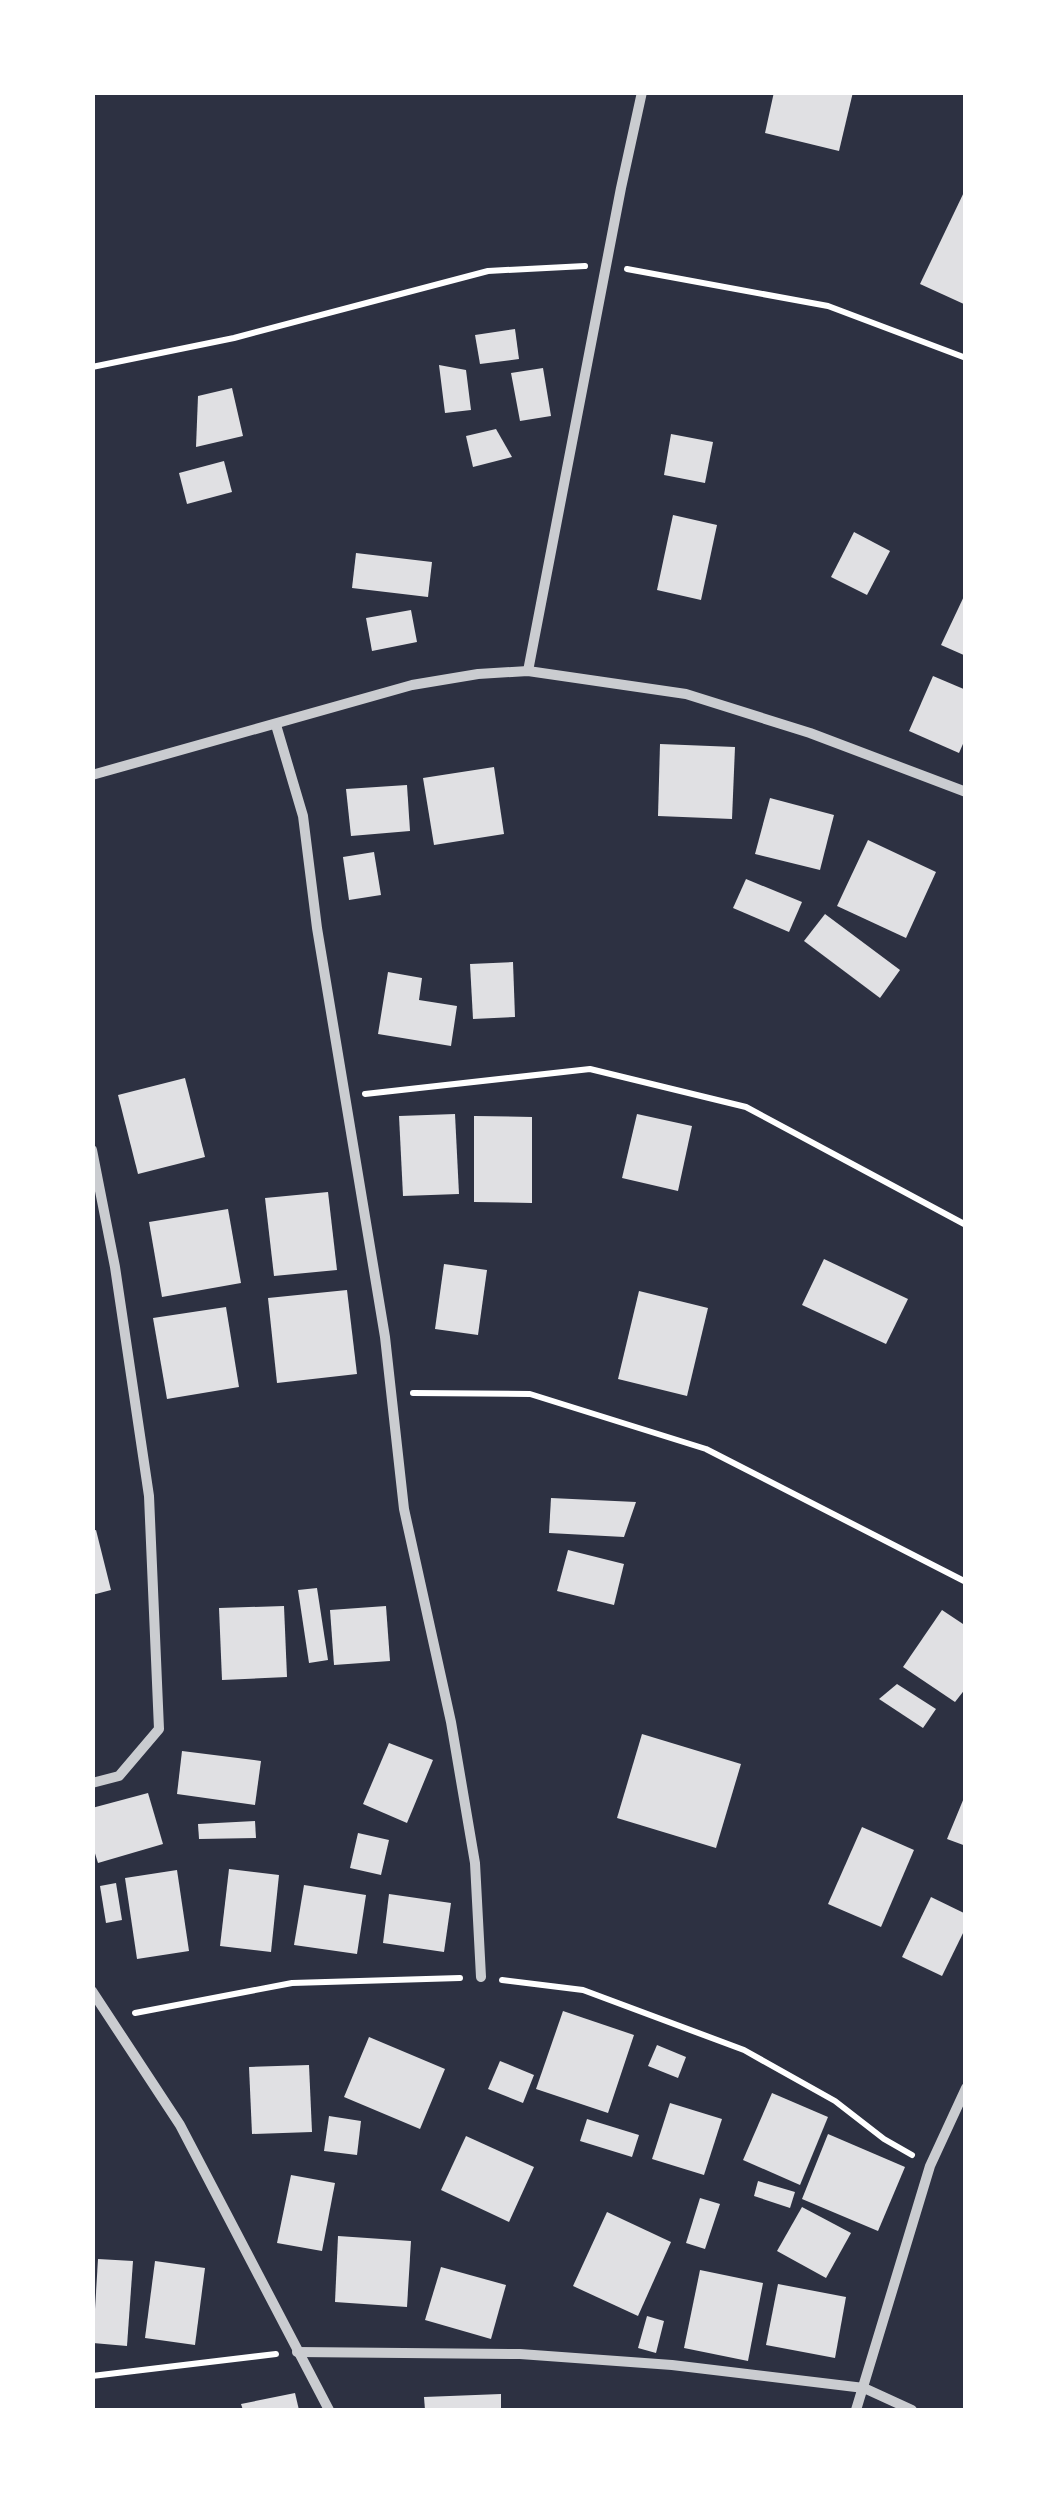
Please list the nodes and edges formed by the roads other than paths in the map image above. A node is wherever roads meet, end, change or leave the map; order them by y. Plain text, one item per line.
1 (642, 92) edge
2 (528, 671) junction
3 (276, 725) junction
4 (92, 775) edge
5 (966, 792) edge
6 (92, 1150) edge
7 (92, 1783) edge
8 (481, 1977) road end
9 (92, 1991) edge
10 (966, 2088) edge
11 (297, 2352) junction
12 (864, 2388) junction
13 (328, 2410) edge
14 (856, 2410) edge
15 (912, 2410) edge

1 - 2 street
2 - 3 street
2 - 5 street
3 - 4 street
3 - 8 street
6 - 7 street
9 - 11 street
10 - 12 street
11 - 12 street
11 - 13 street
12 - 14 street
12 - 15 street

